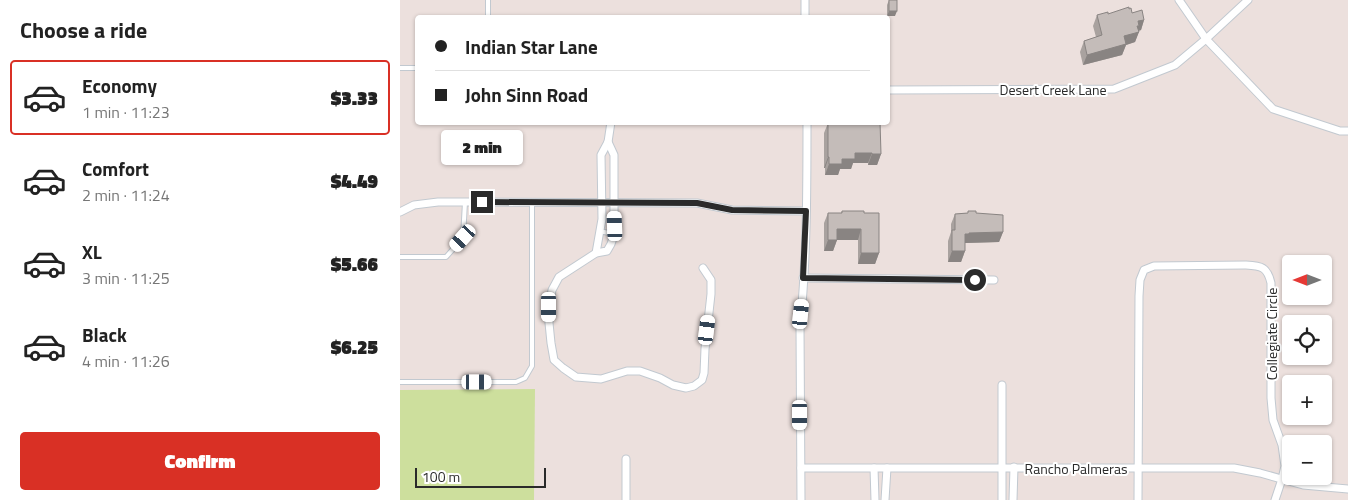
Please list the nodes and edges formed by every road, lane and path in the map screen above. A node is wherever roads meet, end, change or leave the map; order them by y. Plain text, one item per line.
1 (488, 0) edge
2 (805, 0) edge
3 (1179, 0) edge
4 (1248, 0) edge
5 (488, 15) edge
6 (806, 15) edge
7 (1206, 39) junction
8 (400, 68) edge
9 (415, 68) edge
10 (890, 90) edge
11 (611, 125) edge
12 (807, 125) edge
13 (1348, 131) edge
14 (608, 142) junction
15 (614, 165) junction
16 (601, 166) junction
17 (465, 202) junction
18 (532, 202) junction
19 (601, 202) junction
20 (614, 202) junction
21 (806, 211) junction
22 (400, 212) edge
23 (599, 231) junction
24 (614, 234) junction
25 (596, 253) junction
26 (400, 257) edge
27 (702, 268) dead end
28 (803, 278) junction
29 (994, 280) dead end
30 (400, 382) edge
31 (1002, 384) dead end
32 (1282, 445) edge
33 (626, 459) dead end
34 (1014, 467) junction
35 (801, 468) junction
36 (874, 468) junction
37 (887, 468) junction
38 (1002, 468) junction
39 (1139, 468) junction
40 (1282, 479) joint
41 (1303, 485) edge
42 (1348, 488) edge
43 (875, 499) edge
44 (885, 499) edge
45 (1002, 499) edge
46 (1013, 499) edge
47 (626, 500) edge
48 (801, 500) edge
49 (1138, 500) edge
50 (1275, 500) edge

1 - 5 lane
2 - 6 street
3 - 7 street
4 - 7 street, Desert Creek Lane
7 - 10 street, Desert Creek Lane
7 - 13 street
8 - 9 lane
11 - 14 street
12 - 21 street
14 - 15 street
14 - 16 street
15 - 16 lane
15 - 20 street
16 - 19 street
17 - 18 street
17 - 22 street
17 - 26 lane
18 - 19 street
18 - 30 lane
19 - 20 street
19 - 23 street
20 - 21 street
20 - 24 street
21 - 28 street
23 - 24 lane
23 - 25 street
24 - 25 street
25 - 27 street
28 - 29 street
28 - 35 street
31 - 38 street
32 - 39 street, Collegiate Circle
33 - 47 street
34 - 38 street, Rancho Palmeras
34 - 39 street, Rancho Palmeras
34 - 46 street
35 - 36 street, Rancho Palmeras
35 - 48 street
36 - 37 street, Rancho Palmeras
36 - 43 street
37 - 38 street, Rancho Palmeras
37 - 44 street
38 - 45 street
39 - 40 street, Rancho Palmeras
39 - 49 street
40 - 50 street
41 - 42 street, Rancho Palmeras
43 - 44 street
45 - 46 street

